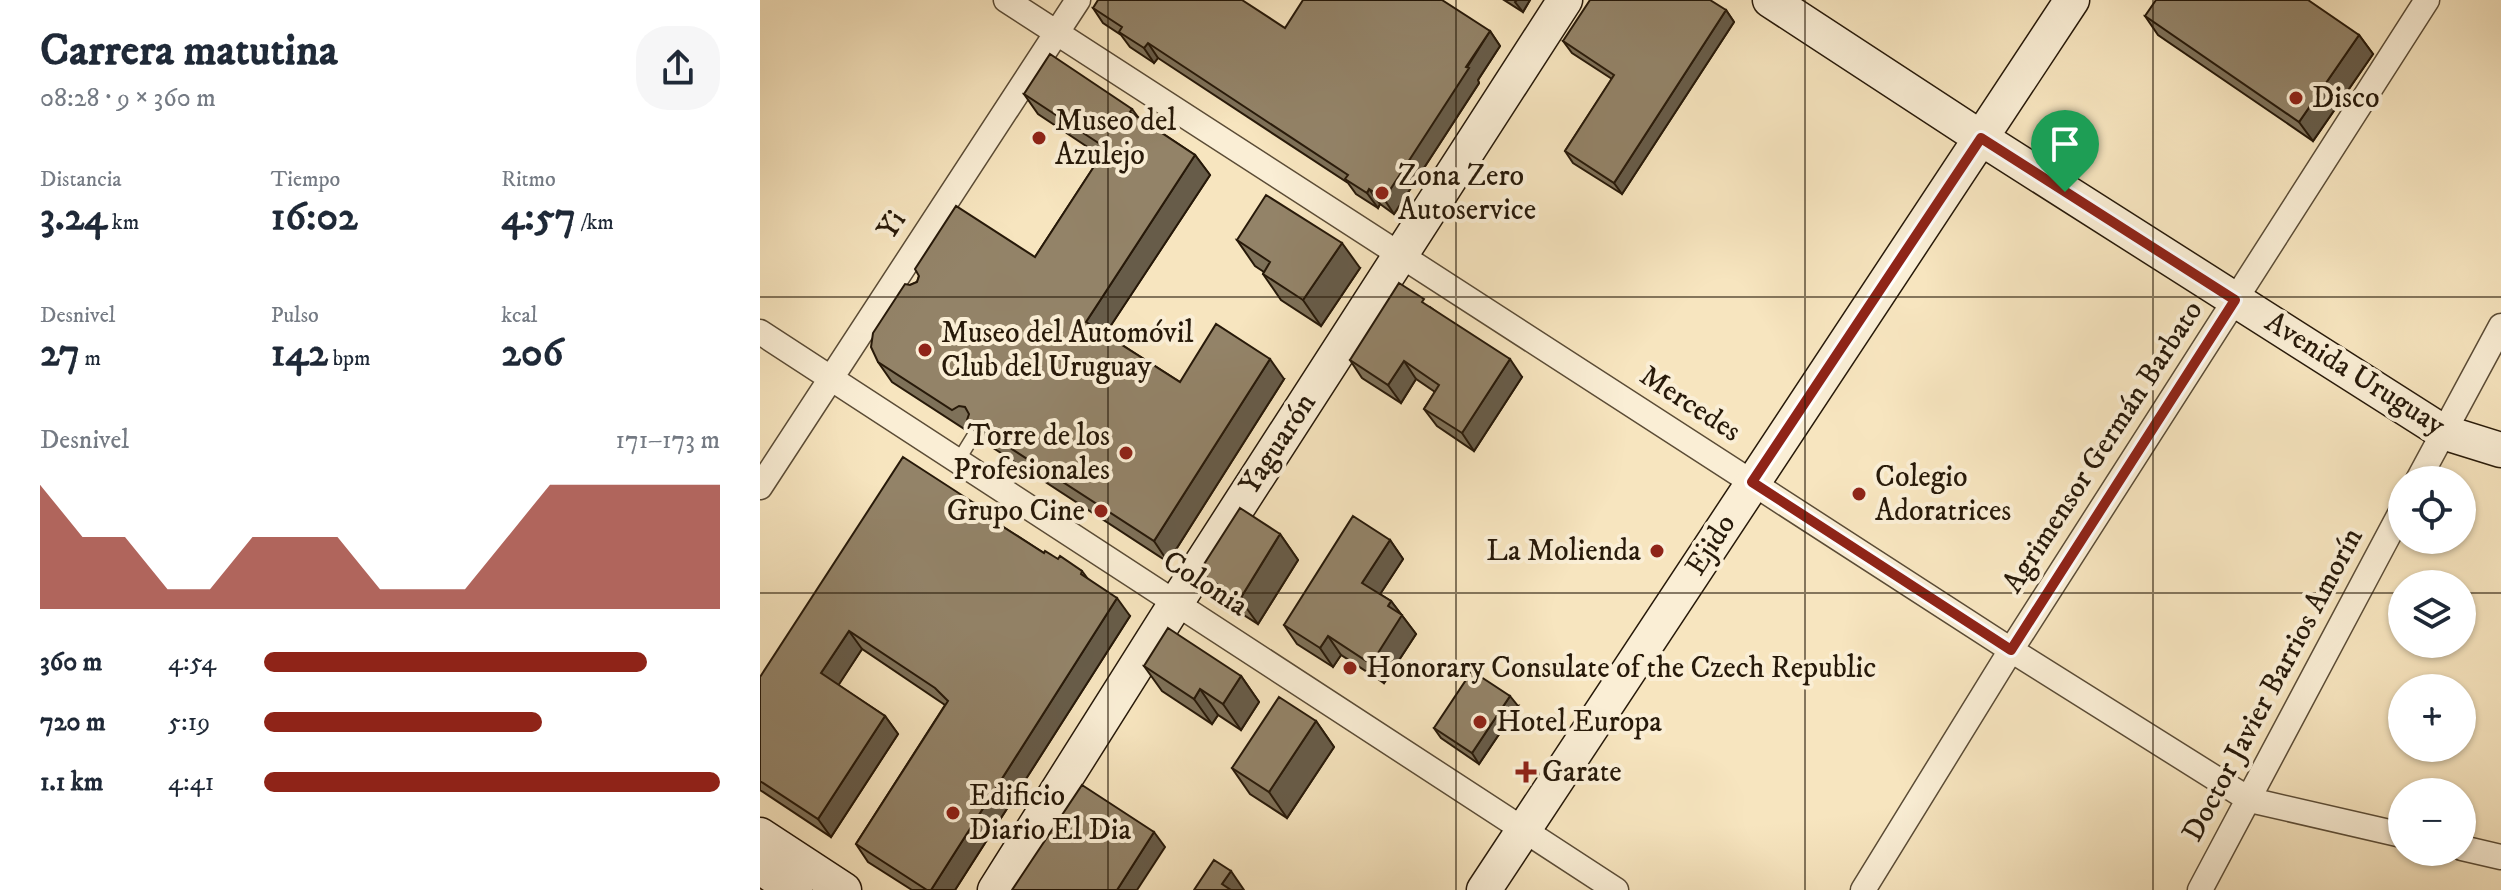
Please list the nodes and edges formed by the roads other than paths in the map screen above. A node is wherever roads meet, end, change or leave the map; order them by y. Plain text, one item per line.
1 (1006, 0) edge
2 (1078, 0) edge
3 (1565, 0) edge
4 (2072, 0) edge
5 (2427, 0) edge
6 (1781, 3) edge
7 (1056, 33) junction
8 (1981, 138) junction
9 (1400, 256) junction
10 (2235, 300) junction
11 (2501, 326) edge
12 (760, 332) edge
13 (830, 378) junction
14 (2443, 432) junction
15 (974, 435) edge
16 (2501, 450) edge
17 (958, 461) junction
18 (2425, 466) edge
19 (1752, 482) junction
20 (760, 487) edge
21 (2388, 537) edge
22 (1176, 603) junction
23 (2011, 650) junction
24 (2250, 800) junction
25 (1523, 829) junction
26 (2388, 832) edge
27 (760, 835) edge
28 (2476, 851) edge
29 (2501, 857) edge
30 (760, 867) edge
31 (795, 890) edge
32 (844, 890) edge
33 (995, 890) edge
34 (1484, 890) edge
35 (1616, 890) edge
36 (1863, 890) edge
37 (2200, 890) edge

1 - 7 street, Mercedes
2 - 7 street, Yi
3 - 9 street, Yaguarón
4 - 8 street, Ejido
5 - 10 street, Agrimensor Germán Barbato
6 - 8 street, Avenida Uruguay
7 - 9 street, Mercedes
7 - 13 street, Yi
8 - 10 street, Avenida Uruguay
8 - 19 street, Ejido
9 - 19 street, Mercedes
9 - 22 street, Yaguarón
10 - 14 street, Avenida Uruguay
10 - 23 street, Agrimensor Germán Barbato
11 - 14 street
12 - 13 street, Colonia
13 - 17 street, Colonia
13 - 20 street, Yi
14 - 16 street, Avenida Uruguay
14 - 18 street
15 - 17 lane
17 - 22 street, Colonia
19 - 23 street, Mercedes
19 - 25 street, Ejido
21 - 24 street, Doctor Javier Barrios Amorín
22 - 25 street, Colonia
22 - 33 street, Yaguarón
23 - 24 street, Mercedes
23 - 36 street, Agrimensor Germán Barbato
24 - 26 street, Mercedes
24 - 37 street, Doctor Javier Barrios Amorín
25 - 34 street, Ejido
25 - 35 street, Colonia
27 - 32 street
28 - 29 street
30 - 31 street

